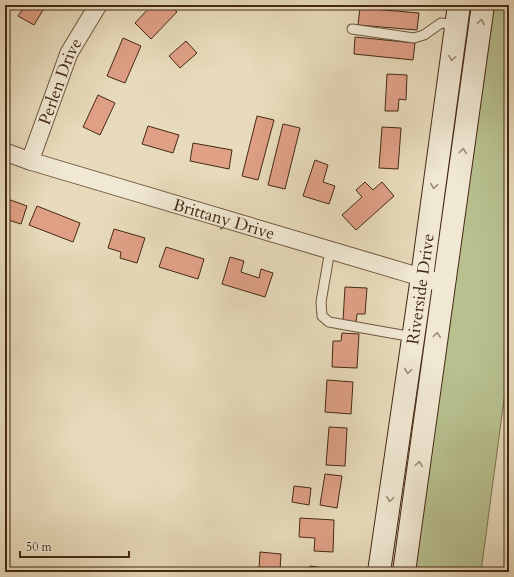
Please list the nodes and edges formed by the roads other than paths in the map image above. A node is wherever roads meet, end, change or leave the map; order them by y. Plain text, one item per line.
1 (98, 5) edge
2 (483, 5) edge
3 (458, 15) edge
4 (352, 29) dead end
5 (5, 152) edge
6 (30, 161) junction
7 (330, 250) junction
8 (422, 277) junction
9 (444, 284) junction
10 (413, 337) junction
11 (379, 572) edge
12 (404, 572) edge

1 - 6 street, Perlen Drive
9 -> 2 street, Riverside Drive
3 - 4 lane
3 -> 8 street, Riverside Drive
5 - 6 street, Brittany Drive
6 - 7 street, Brittany Drive
7 - 8 street, Brittany Drive
7 - 10 lane
8 - 9 street, Brittany Drive
8 - 10 street, Riverside Drive
12 -> 9 street, Riverside Drive
10 -> 11 street, Riverside Drive

